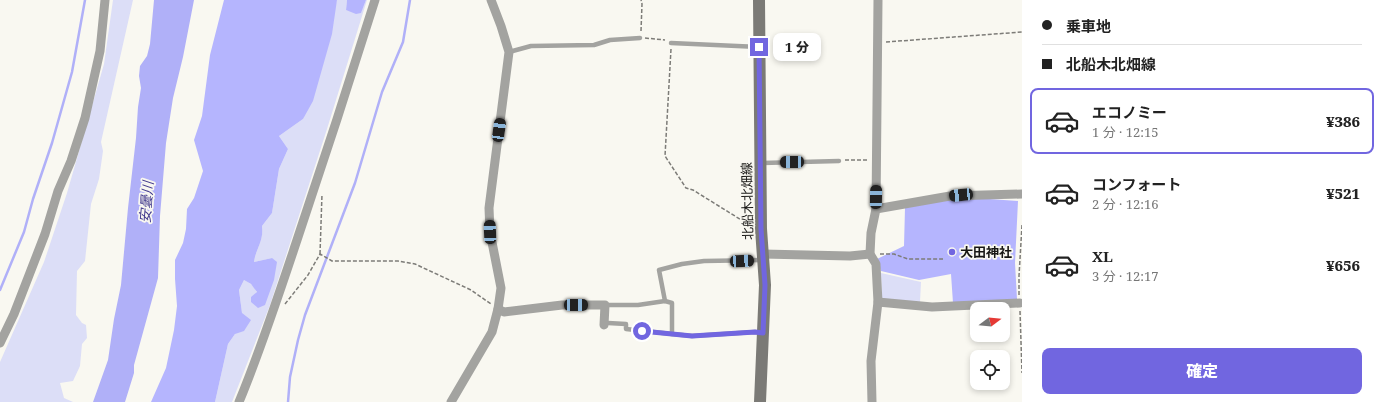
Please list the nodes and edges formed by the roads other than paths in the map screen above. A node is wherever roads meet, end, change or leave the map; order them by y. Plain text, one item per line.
1 (105, 0) edge
2 (375, 0) edge
3 (491, 0) edge
4 (759, 0) edge
5 (878, 0) edge
6 (640, 38) road end
7 (671, 44) road end
8 (759, 47) junction
9 (509, 52) junction
10 (839, 162) road end
11 (760, 163) junction
12 (1022, 194) edge
13 (876, 209) junction
14 (870, 254) junction
15 (763, 257) junction
16 (665, 301) junction
17 (878, 302) junction
18 (1020, 303) dead end
19 (605, 305) junction
20 (498, 309) junction
21 (606, 324) joint
22 (763, 333) junction
23 (672, 334) junction
24 (0, 343) edge
25 (238, 402) edge
26 (451, 402) edge
27 (760, 402) edge
28 (872, 402) edge

1 - 24 street
2 - 25 street
3 - 9 street
4 - 8 main road, 北船木北畑線
5 - 13 street
6 - 9 lane
7 - 8 lane
8 - 11 main road, 北船木北畑線
9 - 20 street
10 - 11 lane
11 - 15 main road, 北船木北畑線
12 - 13 street
13 - 14 street
14 - 15 street
14 - 17 street
15 - 16 lane
15 - 22 main road, 北船木北畑線
16 - 19 lane
16 - 23 lane
17 - 18 street
17 - 28 street
19 - 20 street
19 - 21 street
20 - 26 street
21 - 23 lane
22 - 23 lane
22 - 27 main road, 北船木北畑線

